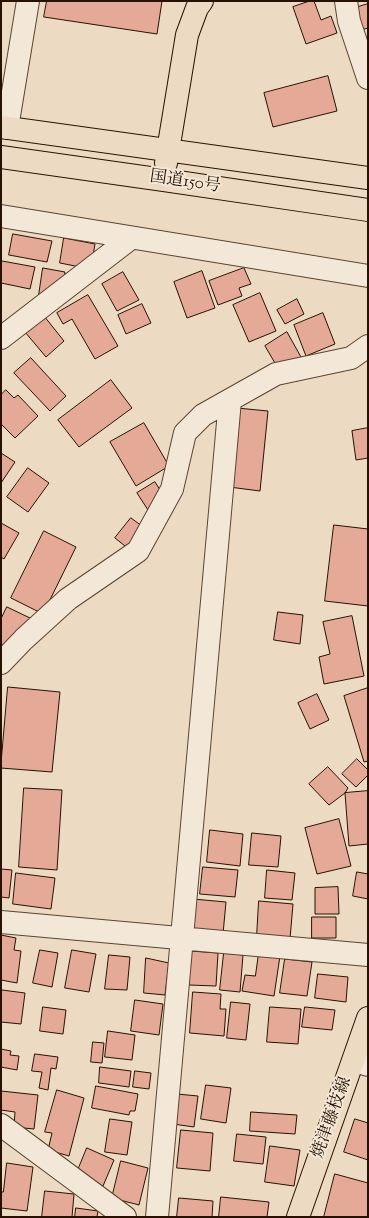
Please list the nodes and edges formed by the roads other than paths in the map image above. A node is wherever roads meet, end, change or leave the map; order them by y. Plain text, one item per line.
1 (28, 1) edge
2 (202, 1) edge
3 (346, 1) edge
4 (368, 78) edge
5 (4, 127) edge
6 (168, 150) junction
7 (1, 160) edge
8 (368, 178) edge
9 (164, 180) junction
10 (368, 210) edge
11 (1, 216) edge
12 (131, 238) junction
13 (368, 276) edge
14 (1, 338) edge
15 (368, 346) edge
16 (230, 400) junction
17 (1, 663) edge
18 (1, 922) edge
19 (182, 938) junction
20 (368, 955) edge
21 (368, 1018) edge
22 (361, 1063) edge
23 (1, 1125) edge
24 (124, 1217) edge
25 (157, 1217) edge
26 (298, 1217) edge

1 - 5 street
2 - 6 main road
3 - 4 street
5 - 6 main road, 国道150号
6 - 8 main road, 国道150号
6 - 9 main road
7 - 9 main road, 国道150号
9 - 10 main road, 国道150号
11 - 12 street
12 - 13 street
12 - 14 street
15 - 16 street
16 - 17 street
16 - 19 street
18 - 19 street
19 - 20 street
19 - 25 street
21 - 22 main road, 焼津藤枝線
22 - 26 main road, 焼津藤枝線
23 - 24 street

